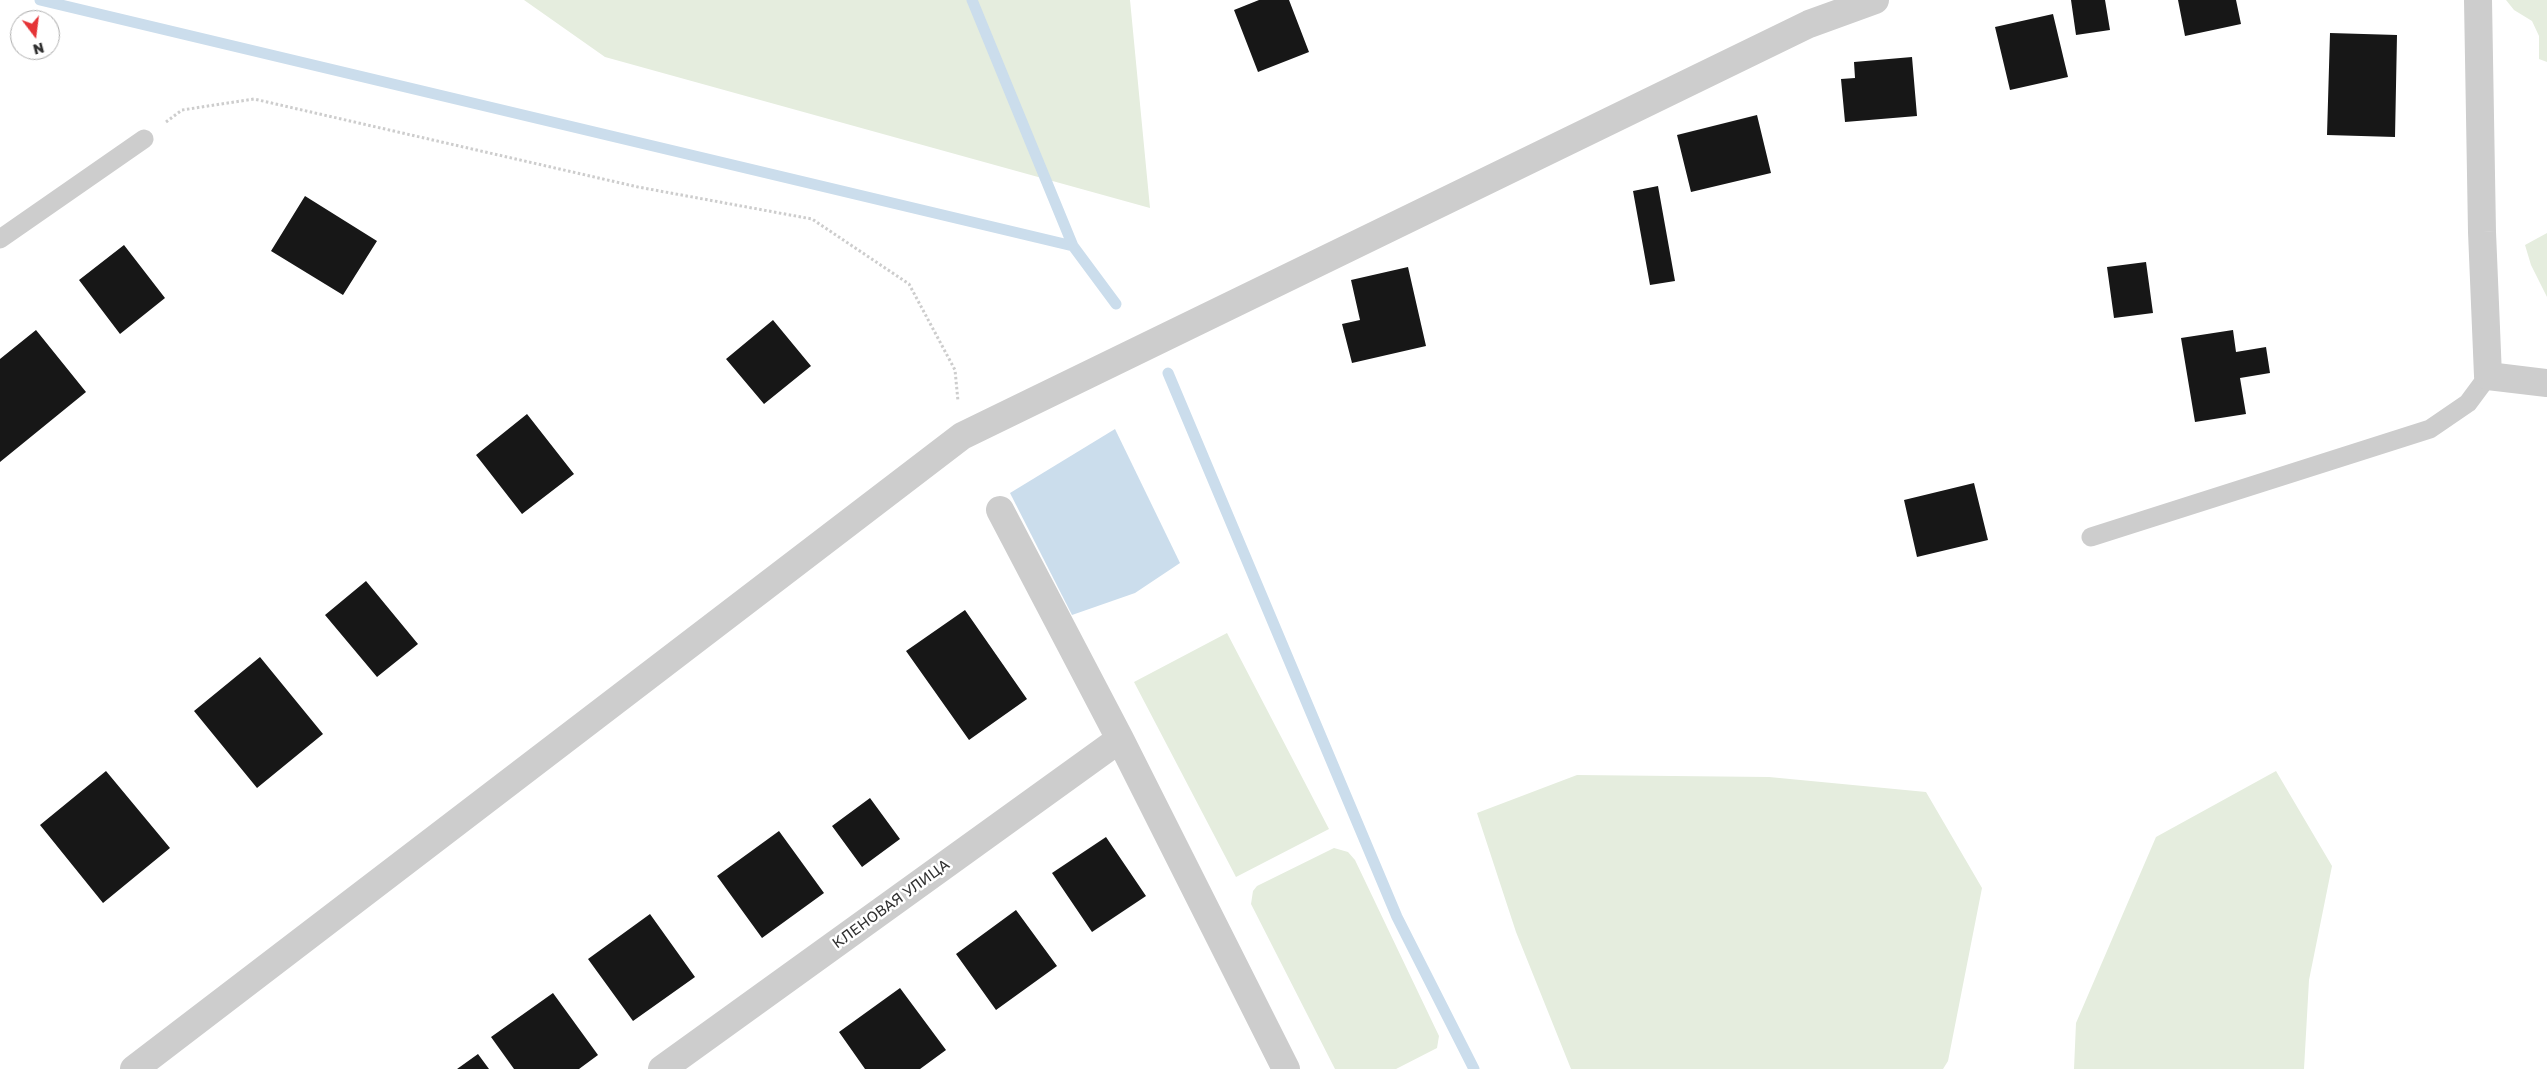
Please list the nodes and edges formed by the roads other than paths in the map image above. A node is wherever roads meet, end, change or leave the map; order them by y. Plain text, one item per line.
1 (1875, 0) edge
2 (2478, 0) edge
3 (144, 139) road end
4 (0, 239) edge
5 (2488, 376) junction
6 (2547, 383) edge
7 (1000, 510) dead end
8 (2091, 537) dead end
9 (1120, 739) junction
10 (134, 1069) edge
11 (662, 1069) edge
12 (1286, 1069) edge

1 - 10 street
2 - 5 street
3 - 4 lane
5 - 6 street
5 - 8 lane
7 - 9 street
9 - 11 street, КЛЕНОВАЯ УЛИЦА
9 - 12 street

